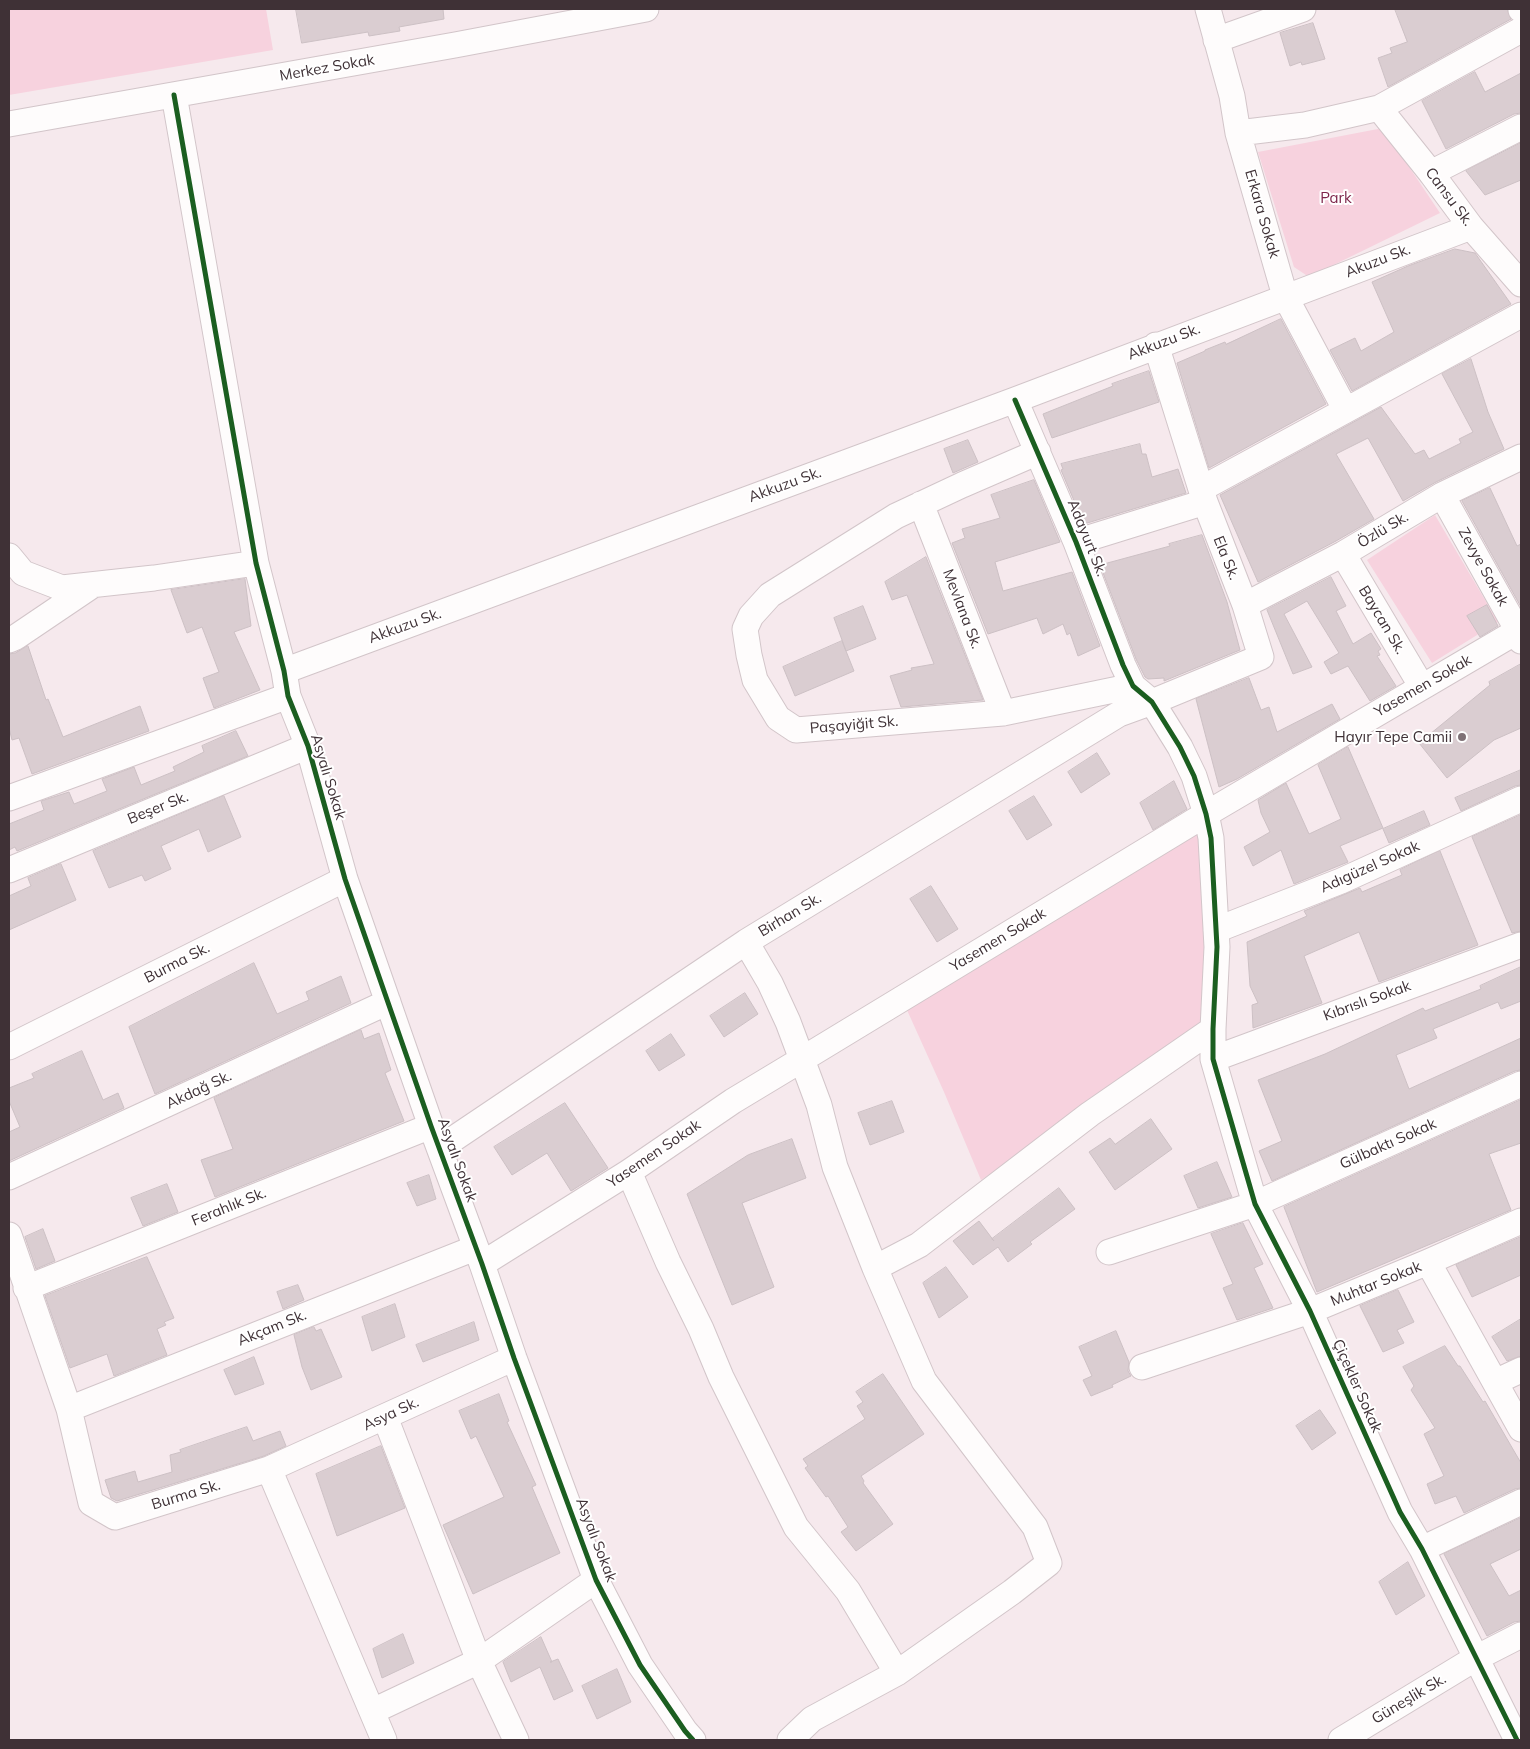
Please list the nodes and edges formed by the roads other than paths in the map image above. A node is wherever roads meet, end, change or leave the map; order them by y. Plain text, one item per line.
1 (646, 9) edge
2 (1208, 9) edge
3 (1303, 9) edge
4 (1521, 30) edge
5 (1216, 40) junction
6 (174, 95) junction
7 (1379, 108) junction
8 (9, 124) edge
9 (1521, 127) edge
10 (1238, 133) junction
11 (1431, 173) junction
12 (1471, 227) junction
13 (1521, 284) edge
14 (1285, 296) junction
15 (1521, 315) edge
16 (1156, 345) junction
17 (1015, 400) junction
18 (1345, 409) junction
19 (1038, 452) junction
20 (1521, 457) edge
21 (1203, 495) junction
22 (1442, 495) junction
23 (921, 504) junction
24 (1076, 542) junction
25 (1343, 554) junction
26 (9, 556) edge
27 (256, 563) junction
28 (92, 585) junction
29 (1245, 605) junction
30 (1520, 634) edge
31 (9, 640) edge
32 (284, 671) junction
33 (1133, 686) junction
34 (1422, 687) junction
35 (288, 696) junction
36 (1152, 702) junction
37 (1003, 713) junction
38 (308, 746) junction
39 (9, 798) edge
40 (1521, 799) edge
41 (1206, 814) junction
42 (9, 870) edge
43 (345, 879) junction
44 (1216, 930) junction
45 (746, 942) junction
46 (1521, 945) edge
47 (388, 1002) junction
48 (1212, 1029) junction
49 (9, 1047) edge
50 (1213, 1059) junction
51 (801, 1060) junction
52 (1521, 1084) edge
53 (435, 1137) junction
54 (629, 1172) junction
55 (9, 1177) edge
56 (1255, 1204) junction
57 (1521, 1221) edge
58 (9, 1235) edge
59 (1110, 1252) dead end
60 (479, 1256) junction
61 (1428, 1262) junction
62 (875, 1268) junction
63 (26, 1288) junction
64 (1310, 1311) junction
65 (514, 1358) junction
66 (1142, 1367) dead end
67 (1521, 1370) edge
68 (1495, 1382) junction
69 (69, 1409) junction
70 (385, 1417) junction
71 (1521, 1428) edge
72 (269, 1469) junction
73 (1521, 1502) edge
74 (1422, 1549) junction
75 (596, 1580) junction
76 (1521, 1635) edge
77 (1476, 1658) junction
78 (479, 1661) junction
79 (897, 1673) junction
80 (373, 1711) junction
81 (1518, 1735) edge
82 (384, 1740) edge
83 (516, 1740) edge
84 (693, 1740) edge
85 (790, 1740) edge
86 (1341, 1740) edge

1 - 6 street, Merkez Sokak
2 - 5 street, Erkara Sokak
3 - 5 street
4 - 7 street
5 - 10 street, Erkara Sokak
6 - 8 street, Merkez Sokak
6 - 27 street, Asyalı Sokak
7 - 10 street
7 - 11 street, Cansu Sk.
9 - 11 street
10 - 14 street, Erkara Sokak
11 - 12 street, Cansu Sk.
12 - 13 street, Cansu Sk.
12 - 14 street, Akuzu Sk.
14 - 16 street, Akkuzu Sk.
14 - 18 street, Erkara Sokak
15 - 18 street
16 - 17 street, Akkuzu Sk.
16 - 21 street, Ela Sk.
17 - 19 street, Adayurt Sk.
17 - 32 street, Akkuzu Sk.
18 - 21 street
19 - 23 street, Paşayiğit Sk.
19 - 24 street, Adayurt Sk.
20 - 22 street, Özlü Sk.
21 - 24 street
21 - 29 street, Ela Sk.
22 - 25 street, Özlü Sk.
22 - 30 street, Zevye Sokak
23 - 37 street, Mevlana Sk.
23 - 37 street, Paşayiğit Sk.
24 - 33 street, Adayurt Sk.
25 - 29 street, Özlü Sk.
25 - 34 street, Baycan Sk.
26 - 28 street
27 - 28 street
27 - 32 street, Asyalı Sokak
28 - 31 street
29 - 36 street, Ela Sk.
30 - 34 street, Yasemen Sokak
32 - 35 street, Asyalı Sokak
33 - 36 street, Çiçekler Sokak
33 - 37 street, Paşayiğit Sk.
34 - 41 street, Yasemen Sokak
35 - 38 street, Asyalı Sokak
35 - 39 street
36 - 41 street, Çiçekler Sokak
36 - 45 street, Birhan Sk.
38 - 42 street, Beşer Sk.
38 - 43 street, Asyalı Sokak
40 - 44 street, Adıgüzel Sokak
41 - 44 street, Çiçekler Sokak
41 - 51 street, Yasemen Sokak
43 - 47 street, Asyalı Sokak
43 - 49 street, Burma Sk.
44 - 48 street, Çiçekler Sokak
45 - 51 street
45 - 53 street, Birhan Sk.
46 - 50 street, Kıbrıslı Sokak
47 - 53 street, Asyalı Sokak
47 - 55 street, Akdağ Sk.
48 - 50 street, Çiçekler Sokak
48 - 62 street
50 - 56 street, Çiçekler Sokak
51 - 54 street, Yasemen Sokak
51 - 62 street
52 - 56 street, Gülbaktı Sokak
53 - 60 street, Asyalı Sokak
53 - 63 street, Ferahlık Sk.
54 - 60 street, Yasemen Sokak
54 - 79 street
56 - 59 street, Gülbaktı Sokak
56 - 64 street, Çiçekler Sokak
57 - 61 street, Muhtar Sokak
58 - 63 street, Burma Sk.
60 - 65 street, Asyalı Sokak
60 - 69 street, Akçam Sk.
61 - 64 street, Muhtar Sokak
61 - 68 street
62 - 79 street
63 - 69 street, Burma Sk.
64 - 66 street, Muhtar Sokak
64 - 74 street, Çiçekler Sokak
65 - 70 street, Asya Sk.
65 - 75 street, Asyalı Sokak
67 - 68 street
68 - 71 street
69 - 72 street, Burma Sk.
70 - 72 street, Asya Sk.
70 - 78 street
72 - 80 street
73 - 74 street
74 - 77 street, Çiçekler Sokak
75 - 78 street
75 - 84 street, Asyalı Sokak
76 - 77 street, Güneşlik Sk.
77 - 81 street, Çiçekler Sokak
77 - 86 street, Güneşlik Sk.
78 - 80 street
78 - 83 street
79 - 85 street
80 - 82 street

